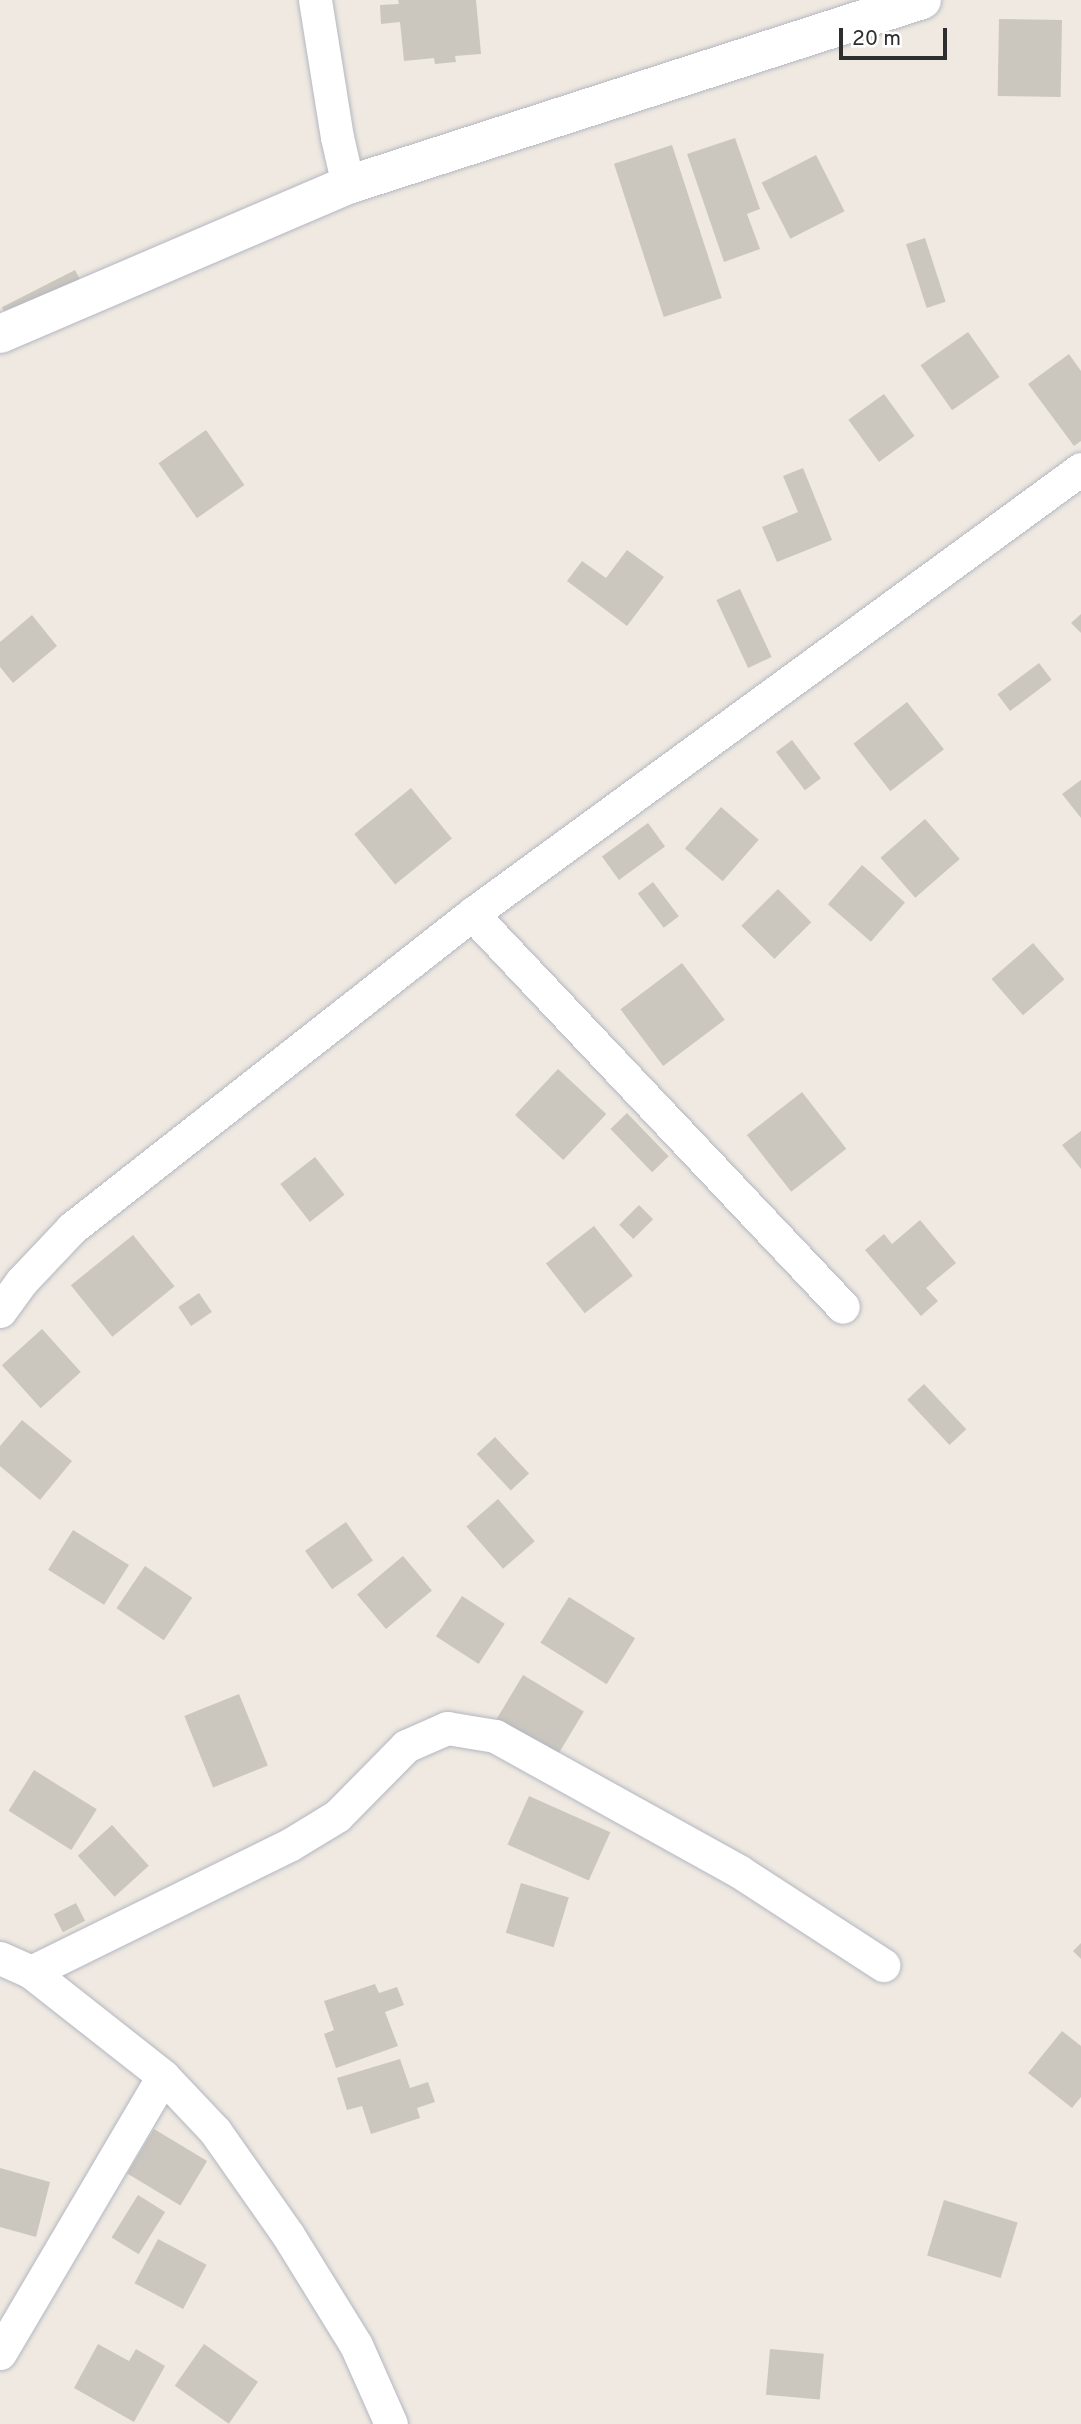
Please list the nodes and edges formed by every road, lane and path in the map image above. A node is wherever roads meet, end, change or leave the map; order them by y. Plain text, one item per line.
1 (314, 0) edge
2 (922, 0) edge
3 (348, 185) junction
4 (0, 334) edge
5 (1081, 469) edge
6 (472, 914) junction
7 (843, 1307) dead end
8 (0, 1311) edge
9 (0, 1958) edge
10 (883, 1965) dead end
11 (31, 1972) junction
12 (163, 2076) junction
13 (0, 2353) edge
14 (391, 2424) edge

1 - 3 street
2 - 3 street
3 - 4 street
5 - 6 street
6 - 7 street
6 - 8 street
9 - 11 street
10 - 11 street
11 - 12 street
12 - 13 street
12 - 14 street

